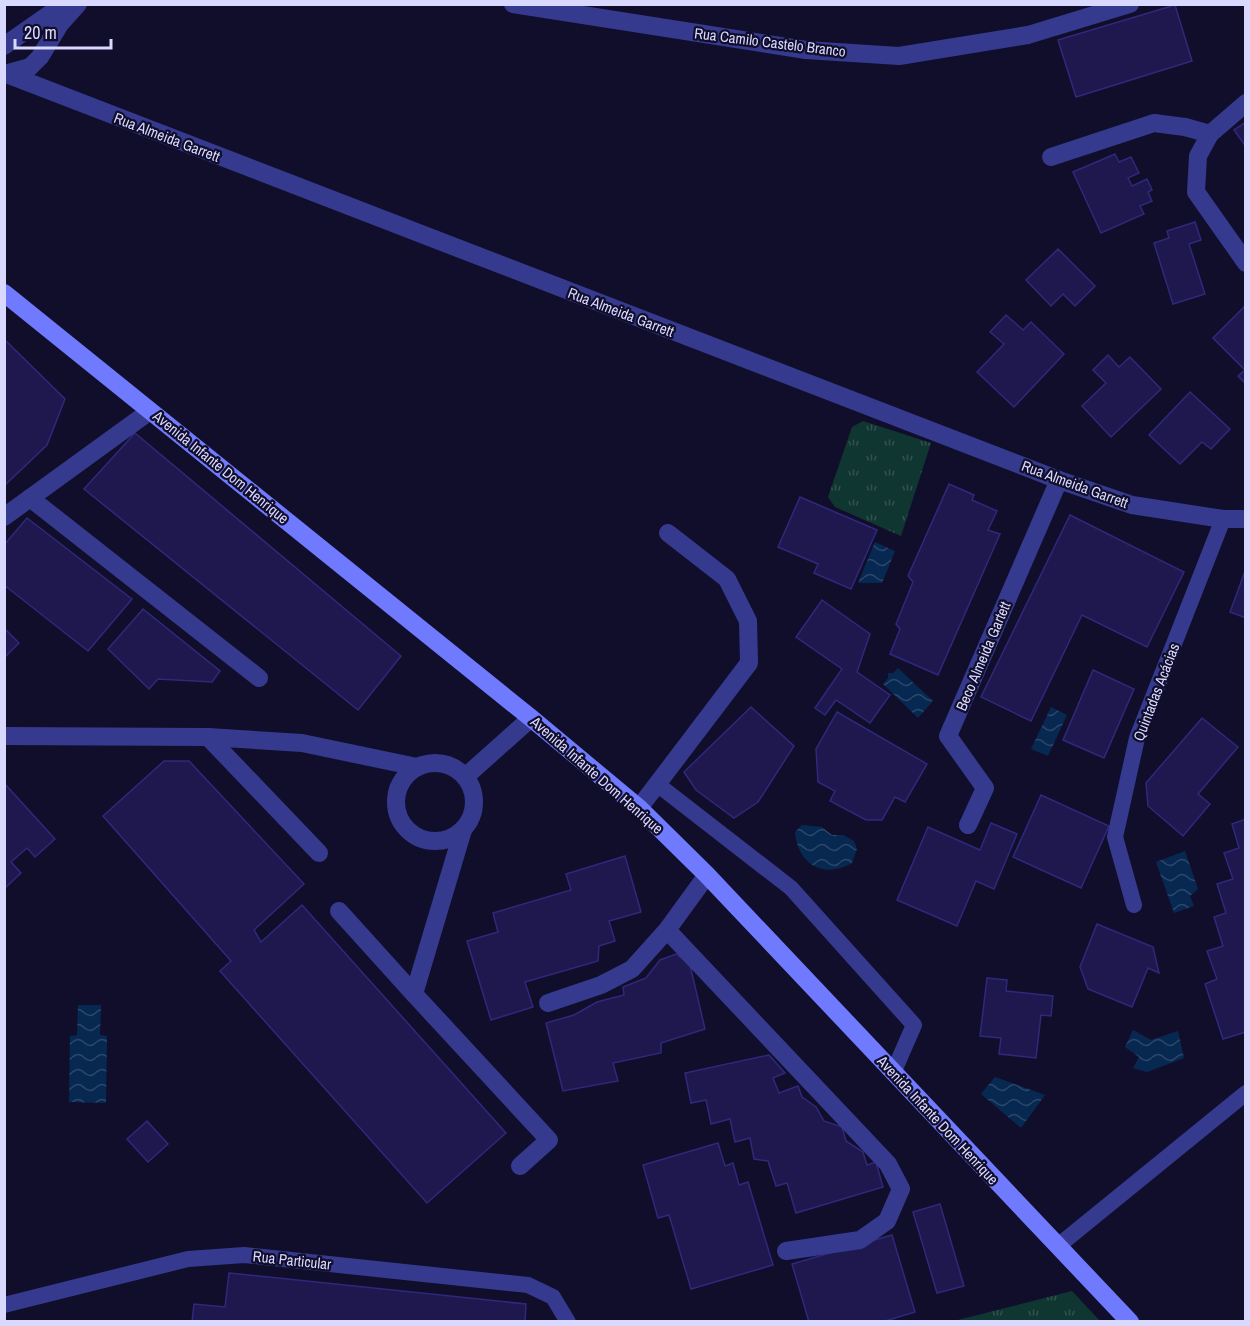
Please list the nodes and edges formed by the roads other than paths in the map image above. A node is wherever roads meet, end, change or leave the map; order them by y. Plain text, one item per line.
1 (64, 4) edge
2 (78, 4) edge
3 (513, 4) edge
4 (1130, 4) edge
5 (6, 46) edge
6 (5, 74) edge
7 (1245, 103) edge
8 (1210, 134) junction
9 (1051, 157) dead end
10 (1245, 262) edge
11 (4, 293) edge
12 (150, 411) junction
13 (1059, 480) junction
14 (30, 498) junction
15 (4, 517) edge
16 (1223, 519) junction
17 (1245, 519) edge
18 (668, 533) dead end
19 (259, 678) dead end
20 (531, 718) junction
21 (4, 736) edge
22 (208, 737) junction
23 (417, 767) junction
24 (465, 777) junction
25 (657, 784) junction
26 (639, 808) junction
27 (969, 825) dead end
28 (463, 830) junction
29 (319, 853) dead end
30 (707, 875) junction
31 (1134, 905) dead end
32 (339, 911) dead end
33 (667, 930) junction
34 (414, 994) junction
35 (548, 1003) dead end
36 (893, 1073) junction
37 (1245, 1093) edge
38 (520, 1166) dead end
39 (1058, 1246) junction
40 (786, 1251) dead end
41 (4, 1305) edge
42 (568, 1322) edge
43 (1130, 1322) edge

1 - 5 street
2 - 6 street
3 - 4 street, Rua Camilo Castelo Branco
6 - 13 street, Rua Almeida Garrett
7 - 8 street
8 - 9 street
8 - 10 street
11 - 12 street, Avenida Infante Dom Henrique
12 - 14 street
12 - 20 street, Avenida Infante Dom Henrique
13 - 16 street, Rua Almeida Garrett
13 - 27 street, Beco Almeida Gartett
14 - 15 street
14 - 19 street
16 - 17 street, Rua Almeida Garrett
16 - 31 lane, Quintadas Acácias
18 - 25 street
20 - 24 street
20 - 26 street, Avenida Infante Dom Henrique
21 - 22 street
22 - 23 street
22 - 29 street
23 - 24 street
23 - 28 street
24 - 28 street
25 - 26 street
25 - 36 lane
26 - 30 street, Avenida Infante Dom Henrique
28 - 34 street
30 - 33 street
30 - 36 street, Avenida Infante Dom Henrique
32 - 34 street
33 - 35 street
33 - 40 street
34 - 38 street
36 - 39 street, Avenida Infante Dom Henrique
37 - 39 lane
39 - 43 street, Avenida Infante Dom Henrique
41 - 42 lane, Rua Particular

